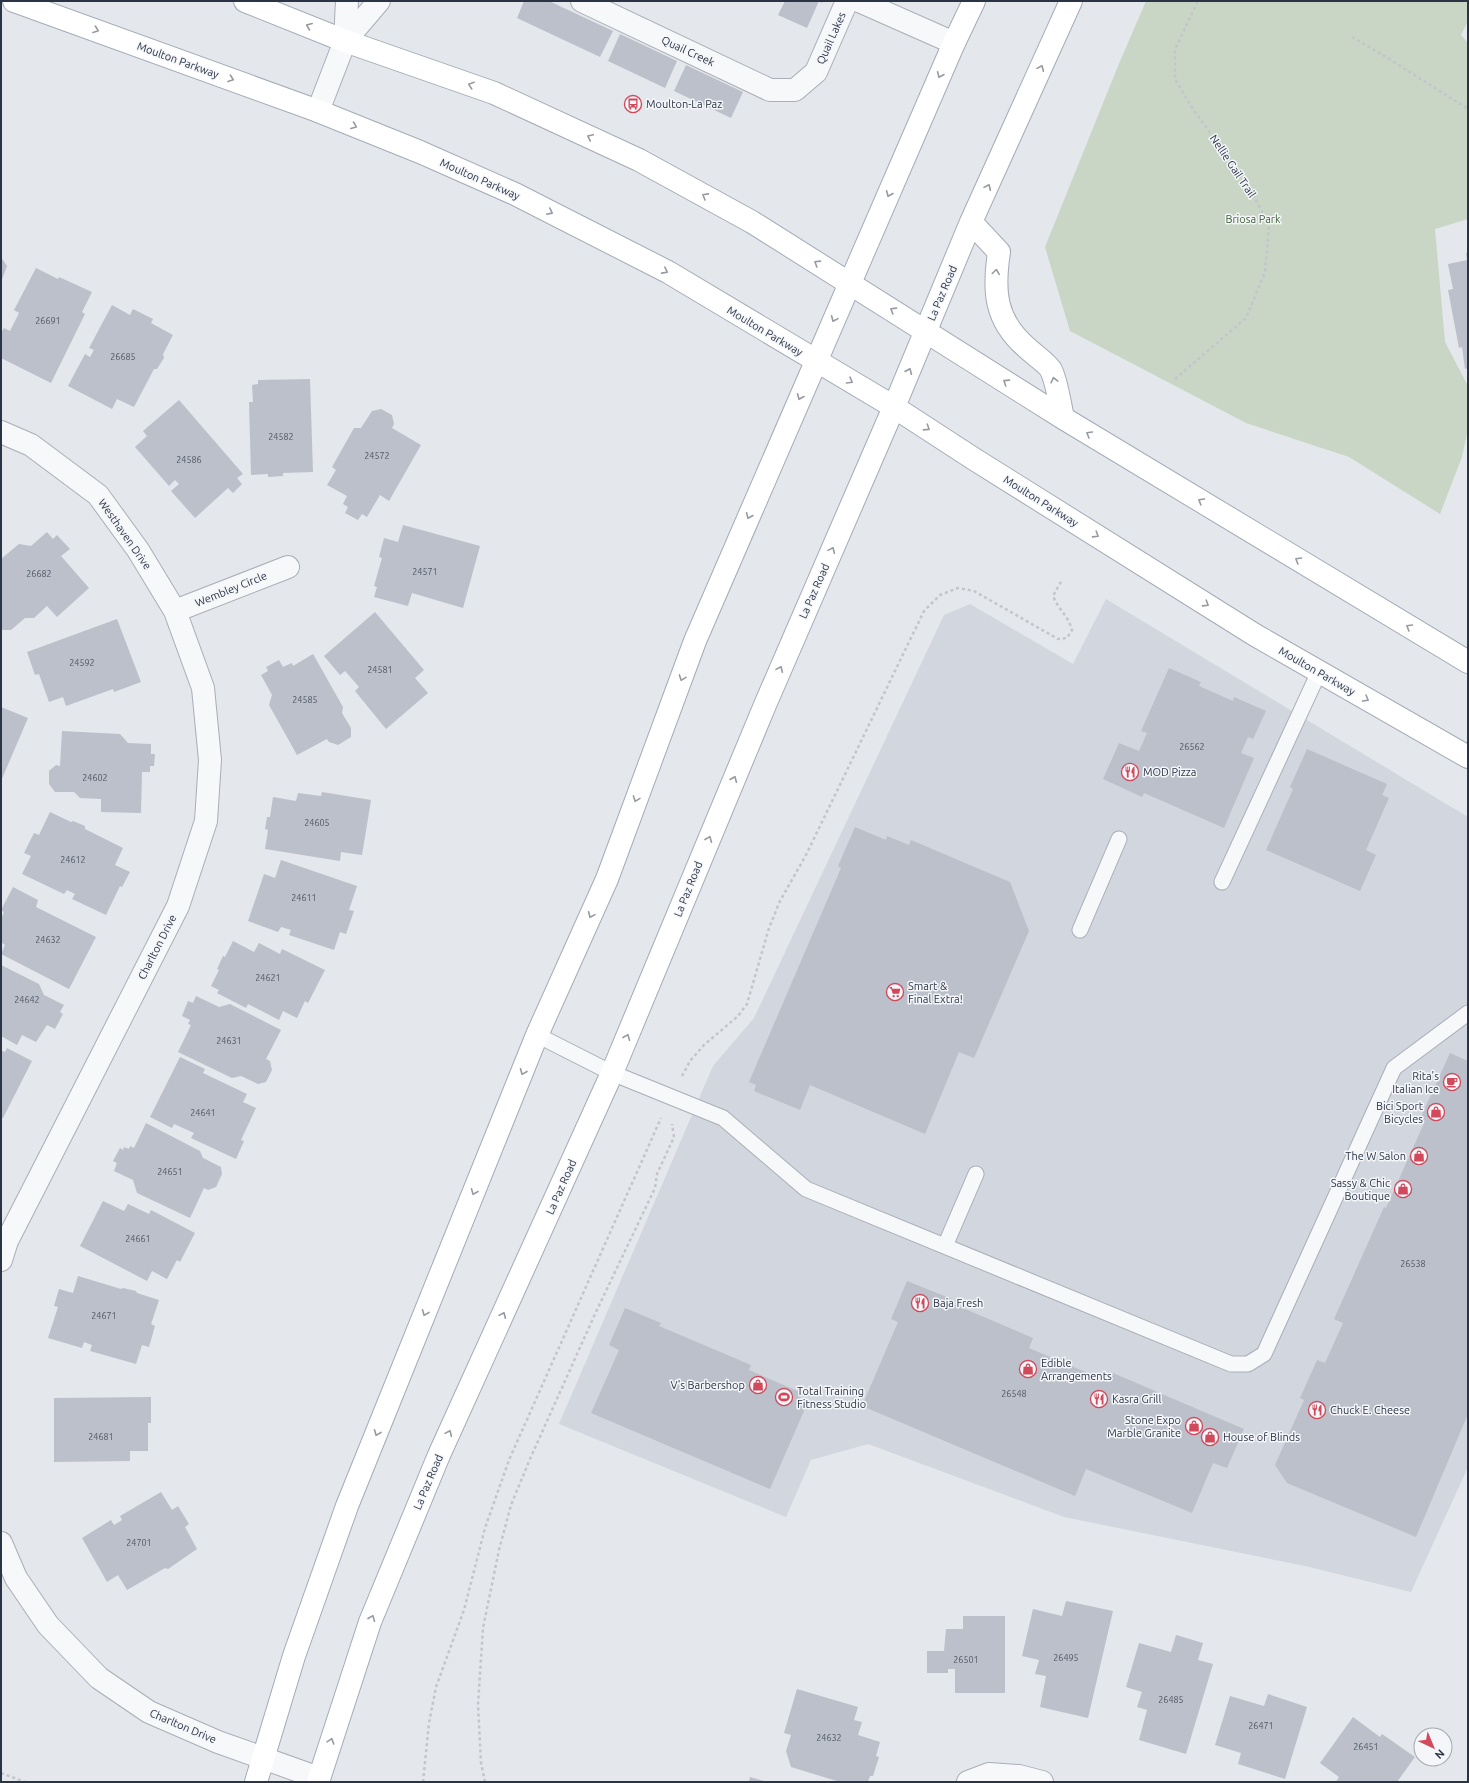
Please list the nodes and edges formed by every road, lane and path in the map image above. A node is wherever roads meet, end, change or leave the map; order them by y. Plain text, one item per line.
1 (14, 1) edge
2 (245, 1) edge
3 (347, 1) edge
4 (379, 1) edge
5 (582, 1) edge
6 (847, 1) edge
7 (859, 1) edge
8 (974, 1) edge
9 (1071, 1) edge
10 (1198, 1) edge
11 (1352, 37) dead end
12 (345, 41) junction
13 (954, 43) junction
14 (795, 90) joint
15 (1468, 109) edge
16 (318, 111) junction
17 (971, 222) junction
18 (850, 283) junction
19 (926, 331) junction
20 (816, 361) junction
21 (1175, 379) dead end
22 (894, 407) junction
23 (1063, 418) junction
24 (1, 432) edge
25 (288, 567) dead end
26 (175, 611) junction
27 (1468, 662) edge
28 (1319, 672) junction
29 (1468, 757) edge
30 (1119, 840) dead end
31 (1222, 882) dead end
32 (1080, 930) dead end
33 (1468, 1013) edge
34 (537, 1035) junction
35 (612, 1073) junction
36 (660, 1119) dead end
37 (976, 1174) dead end
38 (944, 1246) junction
39 (1, 1260) edge
40 (1, 1542) edge
41 (262, 1758) junction
42 (1, 1773) edge
43 (319, 1780) edge
44 (25, 1782) edge
45 (256, 1782) edge
46 (485, 1782) edge
47 (968, 1782) edge
48 (1042, 1782) edge

1 -> 16 main road, Moulton Parkway
12 -> 2 main road
3 - 12 street
4 - 12 street
5 - 14 street, Quail Creek
6 - 14 street, Quail Lakes
7 - 13 street
8 - 13 main road
17 -> 9 main road, La Paz Road
10 - 21 path, Nellie Gail Trail
11 - 15 path
12 - 16 street
18 -> 12 main road
13 -> 18 main road
16 -> 20 main road, Moulton Parkway
17 - 19 main road, La Paz Road
23 -> 17 main road
19 -> 18 main road
18 -> 20 main road
22 -> 19 main road, La Paz Road
23 -> 19 main road
20 -> 22 main road, Moulton Parkway
20 -> 34 main road
22 -> 28 main road, Moulton Parkway
35 -> 22 main road, La Paz Road
27 -> 23 main road
24 - 26 street, Westhaven Drive
25 - 26 street, Wembley Circle
26 - 39 street, Charlton Drive
28 -> 29 main road, Moulton Parkway
28 - 31 lane
30 - 32 lane
33 - 38 lane
34 - 35 lane
34 -> 41 main road
35 - 38 lane
43 -> 35 main road, La Paz Road
36 - 46 path
37 - 38 lane
40 - 41 street, Charlton Drive
41 - 43 street, Charlton Drive
41 - 45 main road
42 - 44 path
47 - 48 street

